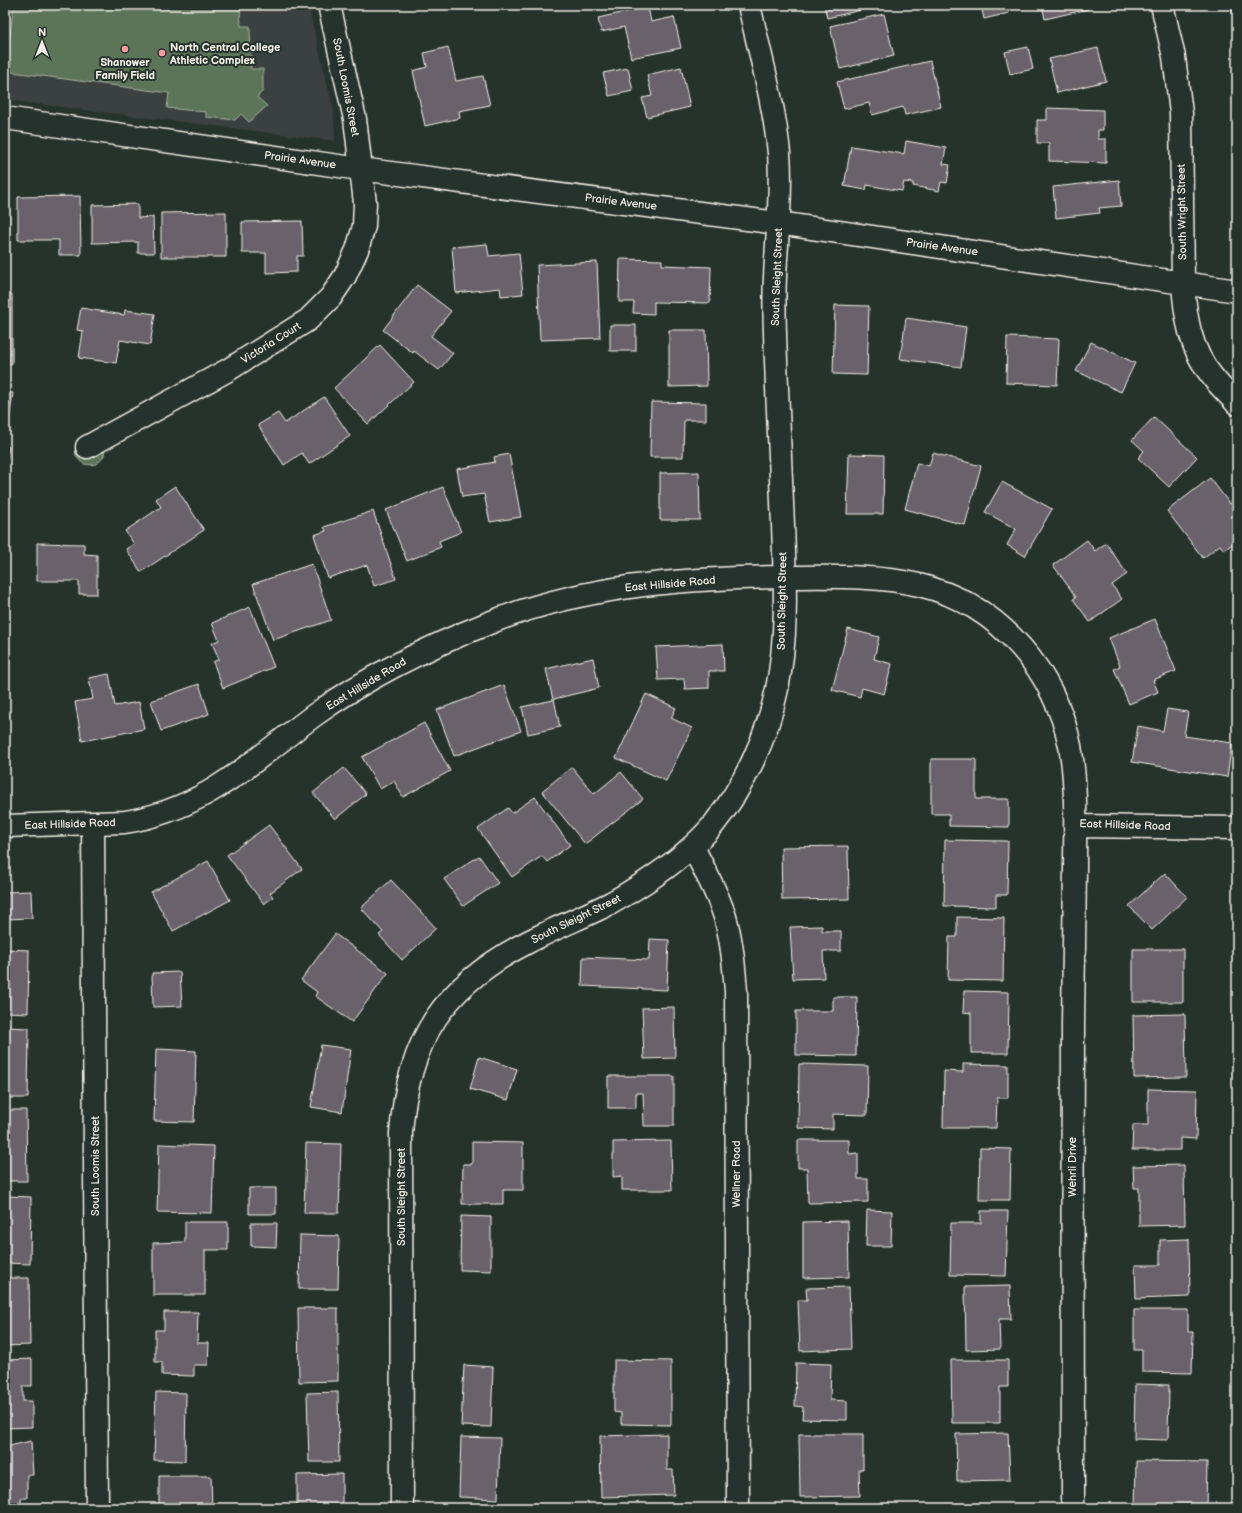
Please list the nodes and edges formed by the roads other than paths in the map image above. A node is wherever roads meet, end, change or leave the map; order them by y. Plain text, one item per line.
1 (329, 5) edge
2 (749, 5) edge
3 (1162, 5) edge
4 (5, 118) edge
5 (360, 169) junction
6 (778, 223) junction
7 (1183, 283) junction
8 (1237, 291) edge
9 (1237, 404) edge
10 (87, 447) dead end
11 (785, 577) junction
12 (93, 824) junction
13 (5, 826) edge
14 (1075, 826) junction
15 (1237, 828) edge
16 (693, 847) junction
17 (97, 1508) edge
18 (402, 1508) edge
19 (738, 1508) edge
20 (1073, 1508) edge

1 - 5 street, South Loomis Street
2 - 6 street, South Sleight Street
3 - 7 street, South Wright Street
4 - 5 street, Prairie Avenue
5 - 6 street, Prairie Avenue
5 - 10 street, Victoria Court
6 - 7 street, Prairie Avenue
6 - 11 street, South Sleight Street
7 - 8 street, Prairie Avenue
7 - 9 street, South Wright Street
11 - 12 street, East Hillside Road
11 - 14 street, East Hillside Road
11 - 16 street, South Sleight Street
12 - 13 street, East Hillside Road
12 - 17 street, South Loomis Street
14 - 15 street, East Hillside Road
14 - 20 street, Wehrli Drive
16 - 18 street, South Sleight Street
16 - 19 street, Wellner Road

